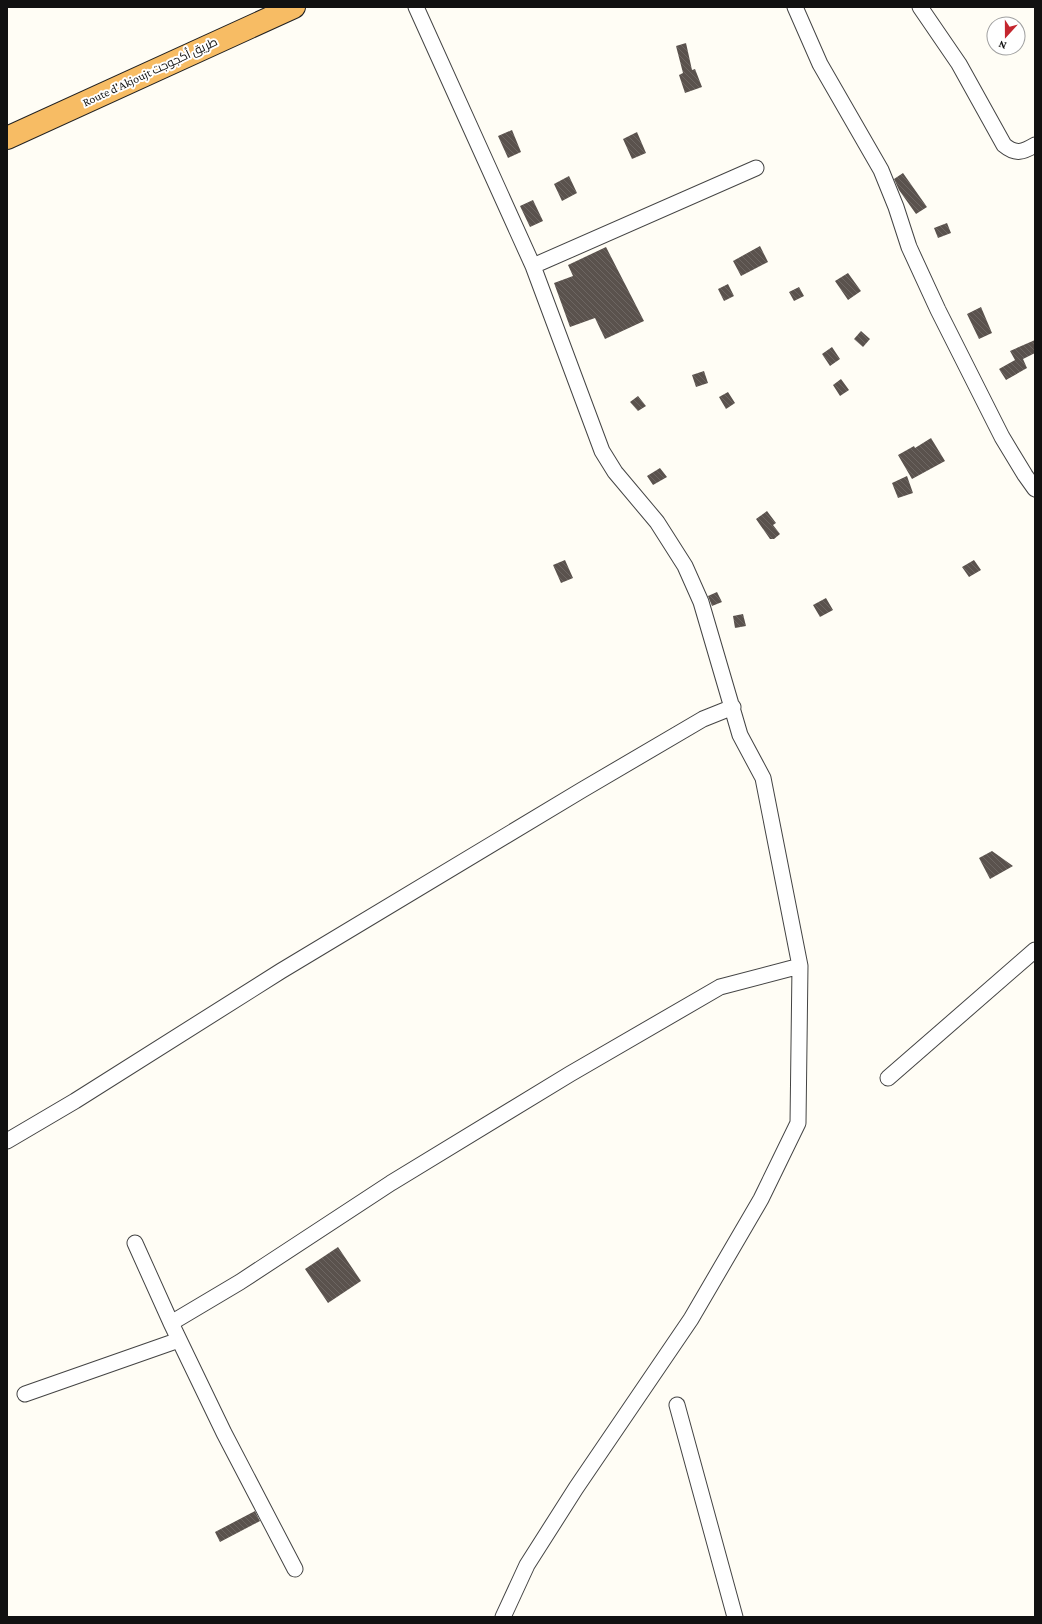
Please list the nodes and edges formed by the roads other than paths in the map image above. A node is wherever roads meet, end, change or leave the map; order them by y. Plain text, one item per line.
1 (294, 7) edge
2 (416, 7) edge
3 (795, 7) edge
4 (920, 7) edge
5 (7, 138) edge
6 (1035, 144) edge
7 (756, 168) dead end
8 (534, 266) junction
9 (1035, 489) edge
10 (733, 707) junction
11 (1035, 950) edge
12 (800, 966) junction
13 (888, 1078) dead end
14 (7, 1141) edge
15 (134, 1243) dead end
16 (170, 1323) junction
17 (179, 1340) junction
18 (25, 1394) dead end
19 (677, 1405) dead end
20 (295, 1569) dead end
21 (503, 1617) edge
22 (735, 1617) edge

1 - 5 highway, Route d'Akjoujt طريق أكجوجت
2 - 8 street
3 - 9 street
4 - 6 street
7 - 8 street
8 - 10 street
10 - 12 street
10 - 14 street
11 - 13 street
12 - 16 street
12 - 21 street
15 - 16 street
16 - 17 street
17 - 18 street
17 - 20 street
19 - 22 street

